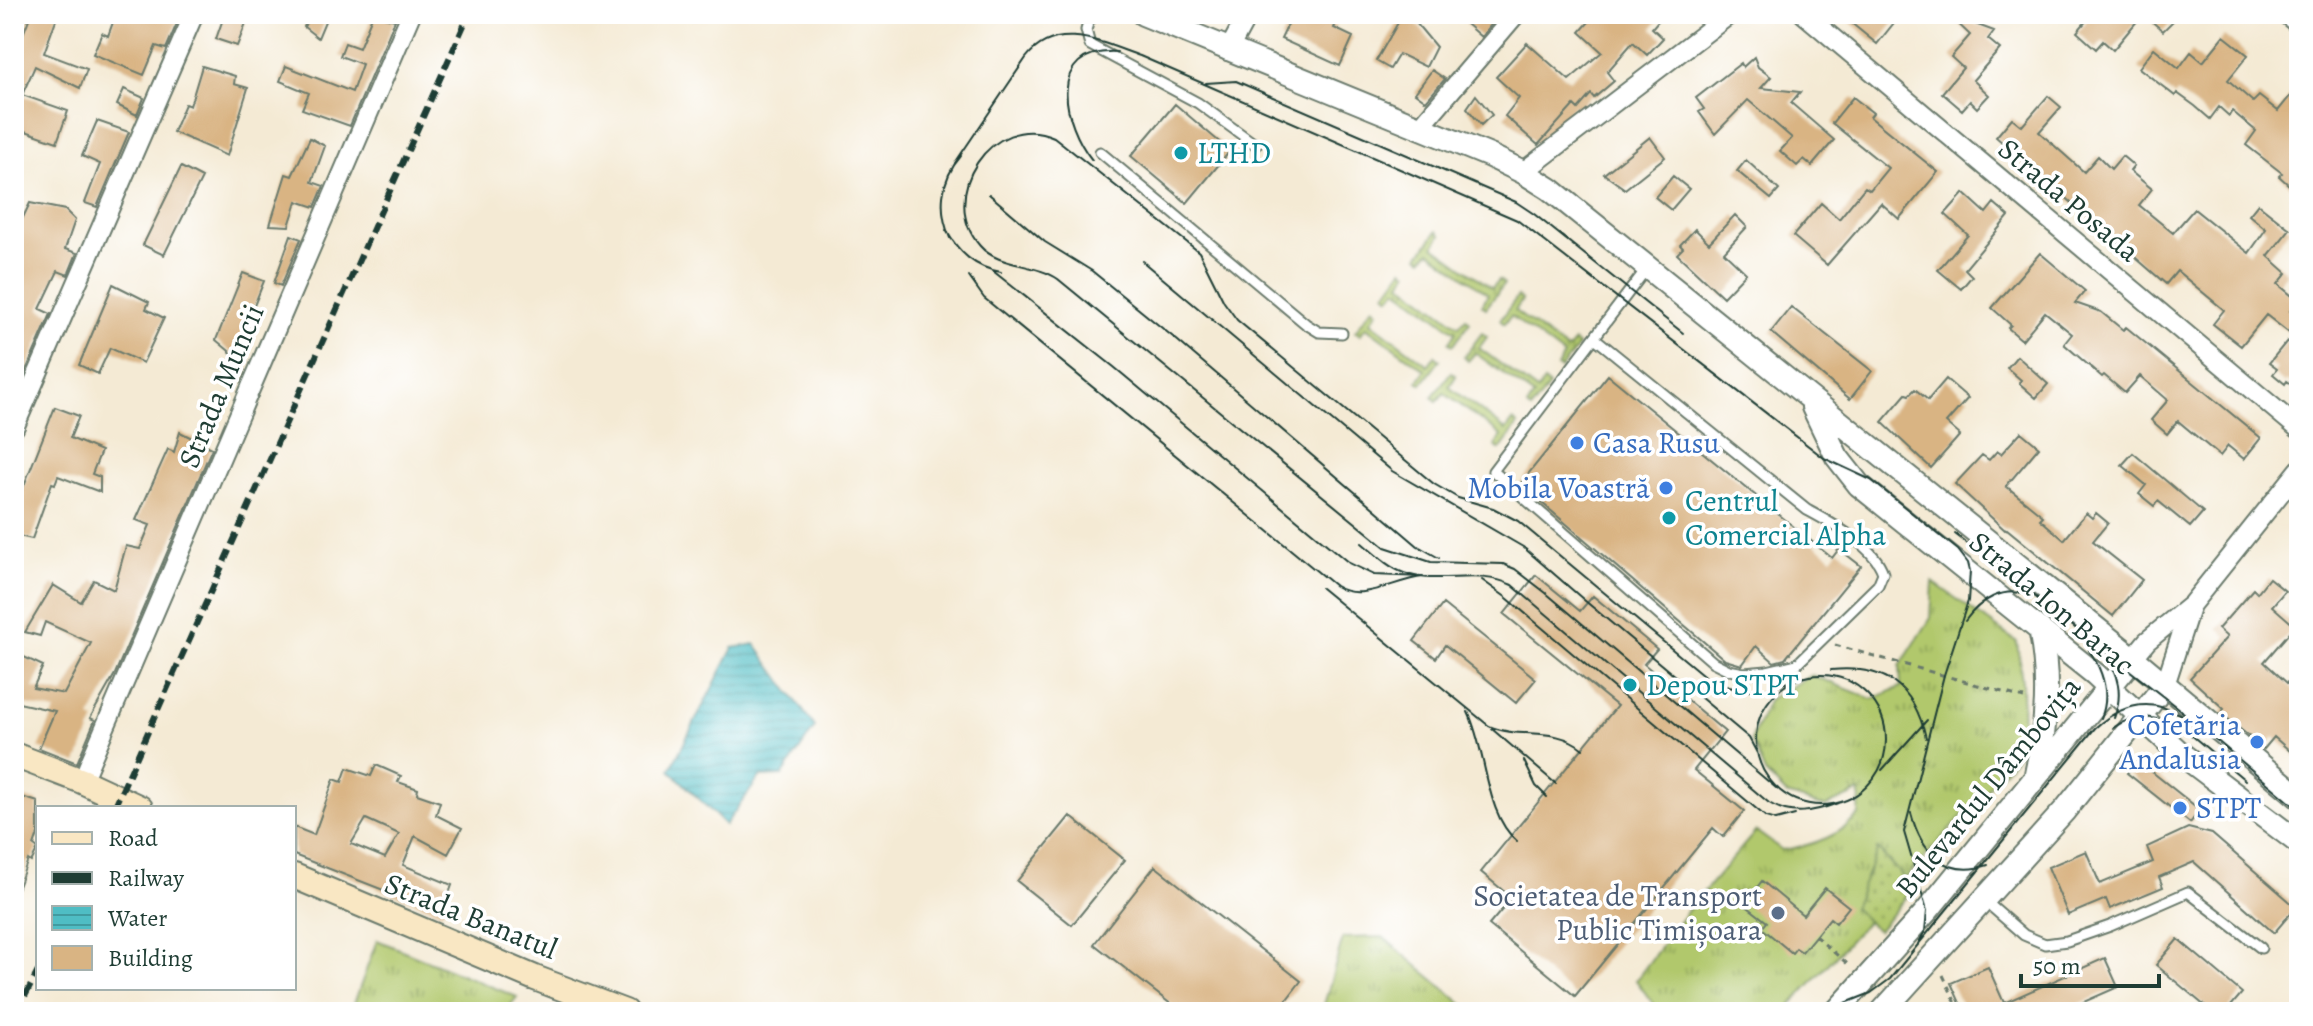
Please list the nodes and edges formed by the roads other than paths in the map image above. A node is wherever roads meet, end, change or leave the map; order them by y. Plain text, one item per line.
1 (194, 14) edge
2 (411, 14) edge
3 (1091, 14) edge
4 (1143, 14) edge
5 (1248, 14) edge
6 (1516, 14) edge
7 (1730, 14) edge
8 (1804, 14) edge
9 (2286, 14) edge
10 (2299, 25) edge
11 (1228, 51) junction
12 (1419, 128) junction
13 (1256, 145) dead end
14 (1100, 152) dead end
15 (1523, 172) junction
16 (1647, 268) junction
17 (1342, 333) dead end
18 (1596, 339) junction
19 (1793, 387) junction
20 (14, 428) edge
21 (2299, 429) edge
22 (2299, 470) edge
23 (2191, 605) junction
24 (2040, 629) junction
25 (2133, 658) junction
26 (2165, 685) junction
27 (2109, 687) junction
28 (2140, 717) junction
29 (14, 755) edge
30 (2035, 777) junction
31 (82, 781) junction
32 (2299, 797) edge
33 (136, 806) edge
34 (2299, 843) edge
35 (296, 877) edge
36 (1984, 900) junction
37 (2261, 948) dead end
38 (625, 1012) edge
39 (1836, 1012) edge
40 (1882, 1012) edge

1 - 20 street
2 - 31 street, Strada Muncii
3 - 13 lane
4 - 11 street, Strada Ion Barac
5 - 11 street
6 - 12 street
7 - 15 street
8 - 21 street, Strada Posada
9 - 10 street
11 - 12 street, Strada Ion Barac
12 - 15 street, Strada Ion Barac
14 - 17 lane
15 - 16 street, Strada Ion Barac
16 - 18 lane
16 - 19 street, Strada Ion Barac
18 - 18 lane
19 - 24 street, Strada Ion Barac
19 - 25 street, Strada Ion Barac
22 - 23 street, Bulevardul Dâmbovița
23 - 25 street, Bulevardul Dâmbovița
23 - 26 street, Bulevardul Dâmbovița
24 - 27 street, Strada Ion Barac
24 - 30 street
25 - 26 street, Strada Ion Barac
25 - 27 street, Bulevardul Dâmbovița
26 - 28 street, Bulevardul Dâmbovița
26 - 32 street, Strada Ion Barac
27 - 28 street, Strada Ion Barac
27 - 30 street, Bulevardul Dâmbovița
28 - 34 street, Strada Ion Barac
28 - 36 street, Bulevardul Dâmbovița
29 - 31 main road
30 - 39 street, Bulevardul Dâmbovița
31 - 33 main road
35 - 38 main road, Strada Banatul
36 - 37 lane
36 - 40 street, Bulevardul Dâmbovița

